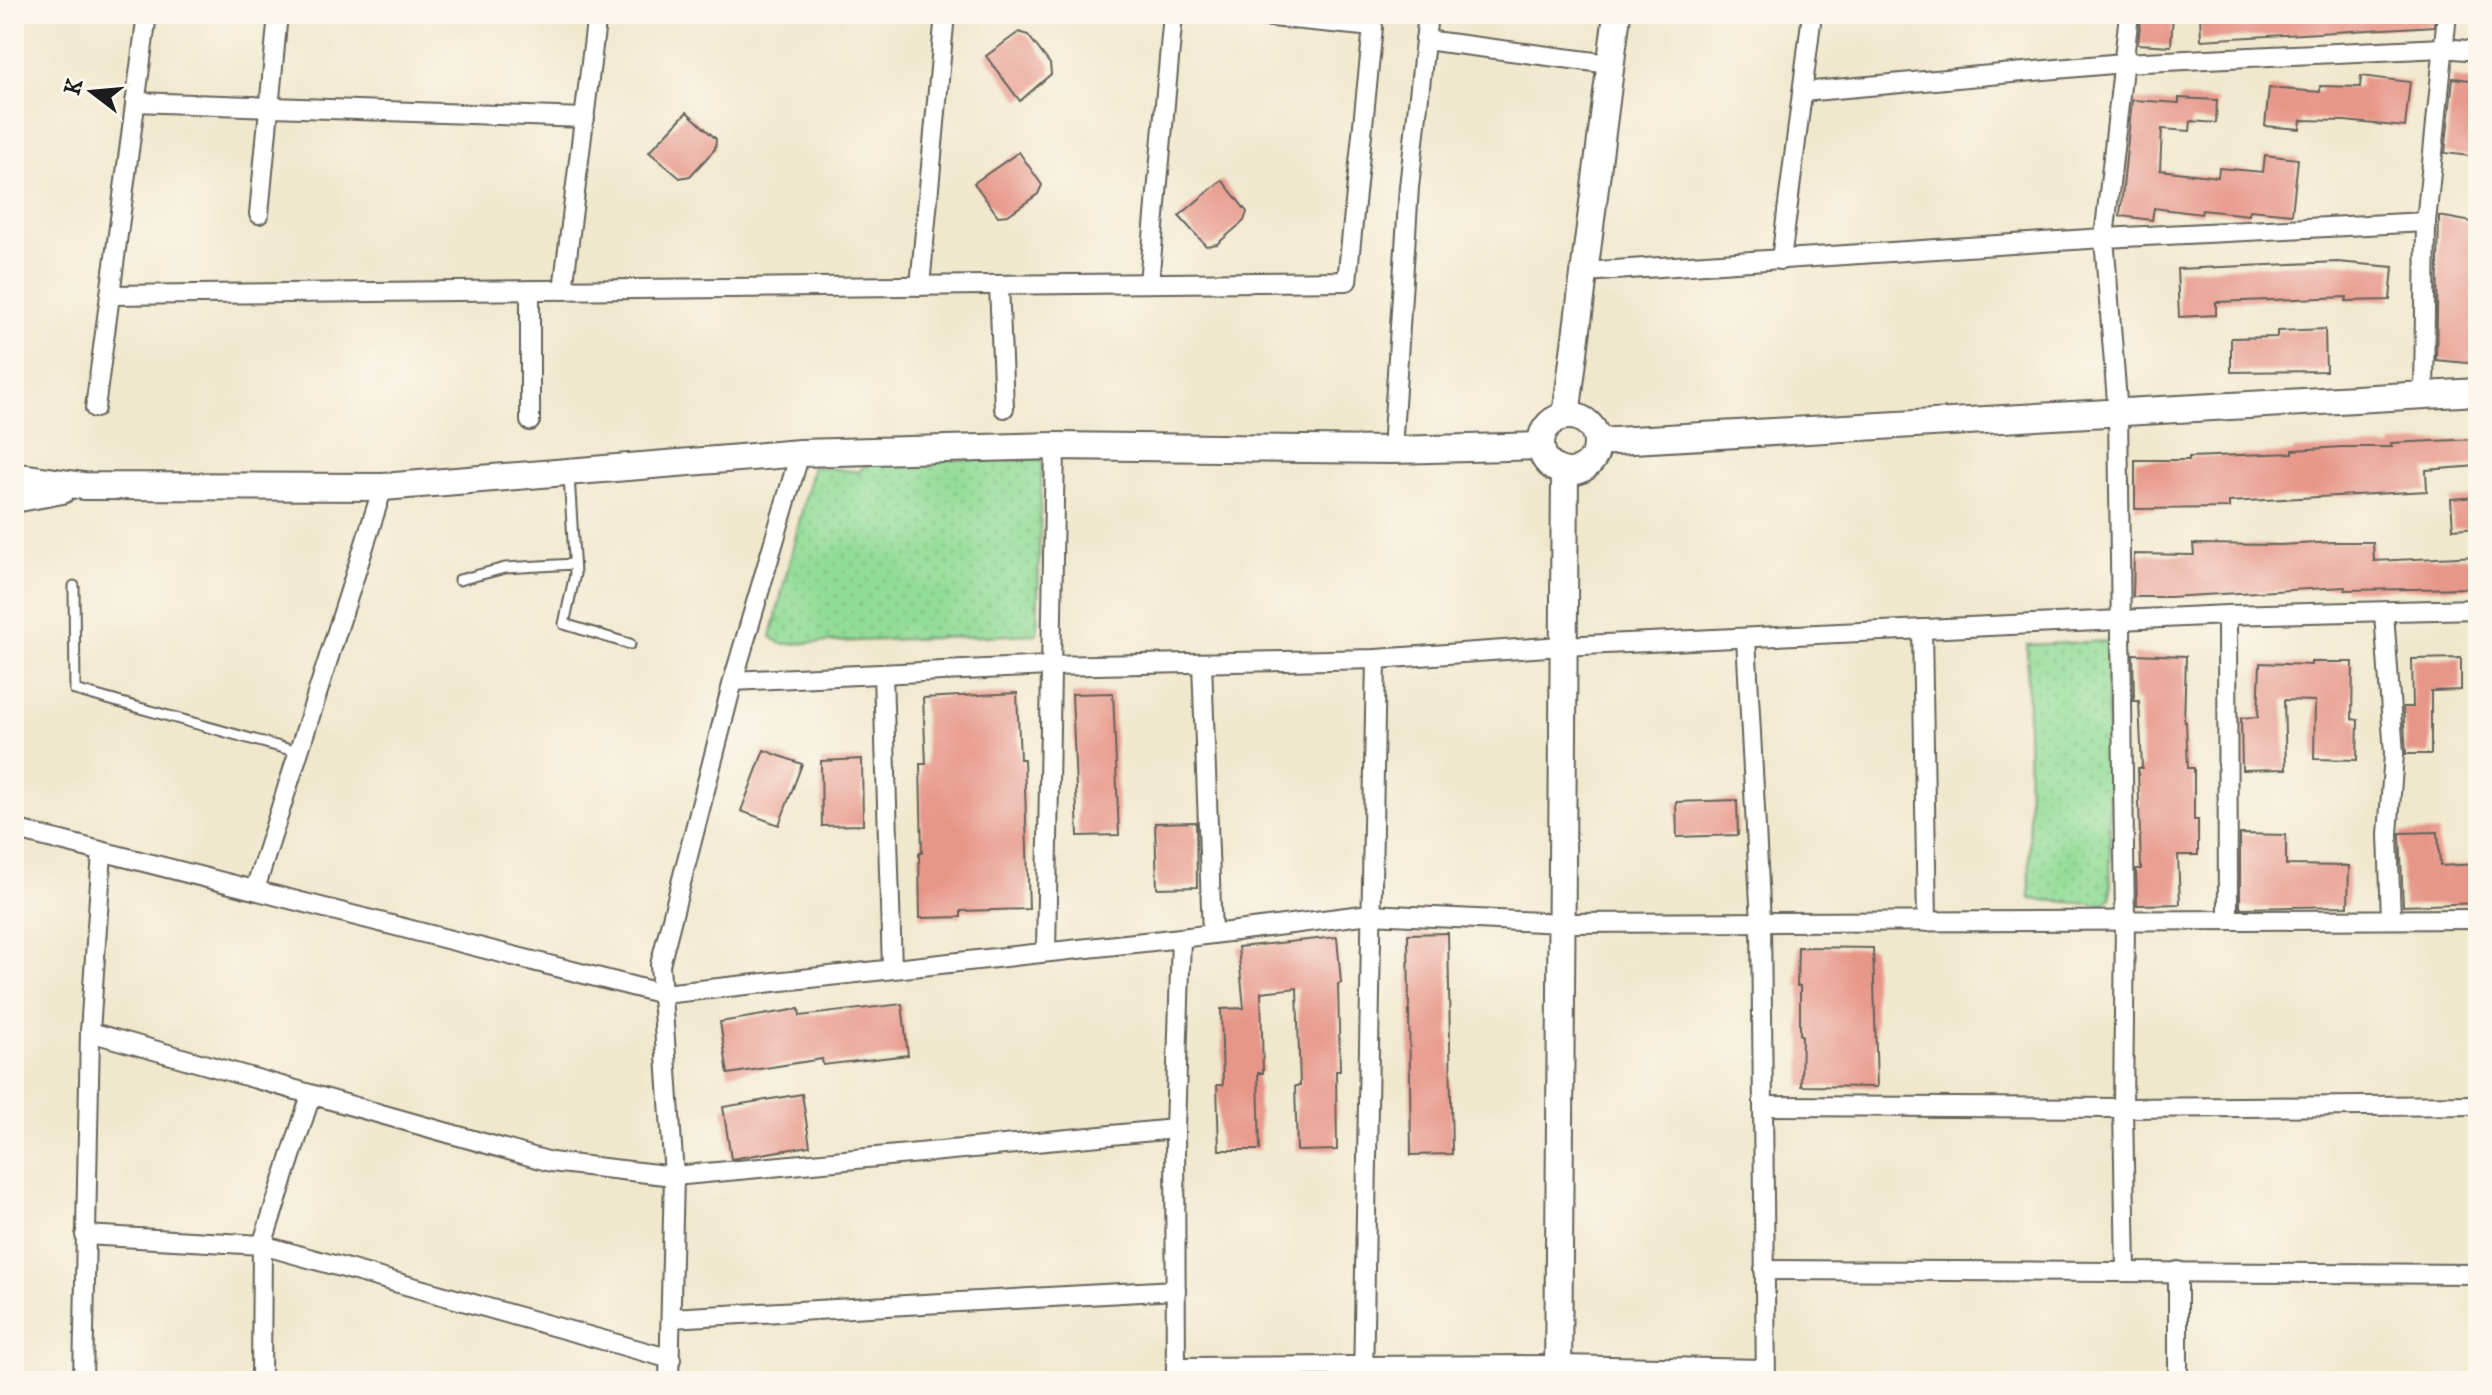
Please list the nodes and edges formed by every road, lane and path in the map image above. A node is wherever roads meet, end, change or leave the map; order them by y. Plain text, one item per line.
1 (147, 14) edge
2 (278, 14) edge
3 (597, 14) edge
4 (945, 14) edge
5 (1173, 14) edge
6 (1241, 14) edge
7 (1428, 14) edge
8 (1617, 14) edge
9 (1812, 14) edge
10 (2129, 14) edge
11 (2447, 14) edge
12 (1425, 40) junction
13 (2443, 48) junction
14 (2478, 51) edge
15 (2123, 63) junction
16 (1610, 64) junction
17 (1802, 92) junction
18 (135, 102) junction
19 (267, 106) junction
20 (585, 118) junction
21 (259, 214) dead end
22 (2426, 222) junction
23 (2104, 238) junction
24 (1781, 260) junction
25 (1584, 272) junction
26 (1149, 283) junction
27 (999, 285) junction
28 (920, 286) junction
29 (530, 290) junction
30 (563, 290) junction
31 (110, 295) junction
32 (2478, 392) edge
33 (2424, 395) junction
34 (95, 408) dead end
35 (1004, 408) dead end
36 (2118, 414) junction
37 (1566, 416) junction
38 (530, 421) dead end
39 (1597, 442) junction
40 (1055, 446) junction
41 (1541, 446) junction
42 (1392, 450) junction
43 (800, 453) junction
44 (569, 471) junction
45 (1565, 472) junction
46 (14, 476) edge
47 (84, 486) junction
48 (383, 487) junction
49 (14, 499) edge
50 (574, 564) junction
51 (459, 580) dead end
52 (74, 586) dead end
53 (2478, 609) edge
54 (2384, 613) junction
55 (2227, 615) junction
56 (2121, 619) junction
57 (1922, 629) junction
58 (1746, 638) junction
59 (630, 644) dead end
60 (1562, 646) junction
61 (1376, 659) junction
62 (1202, 663) junction
63 (1049, 666) junction
64 (883, 674) junction
65 (733, 681) junction
66 (298, 752) junction
67 (14, 829) edge
68 (102, 852) junction
69 (255, 889) junction
70 (1370, 914) junction
71 (2391, 919) junction
72 (2478, 919) edge
73 (2125, 920) junction
74 (2228, 920) junction
75 (1927, 922) junction
76 (1561, 923) junction
77 (1761, 923) junction
78 (1212, 934) junction
79 (1181, 938) junction
80 (1046, 952) junction
81 (892, 969) junction
82 (663, 994) junction
83 (90, 1032) junction
84 (311, 1095) junction
85 (2478, 1105) edge
86 (1763, 1106) junction
87 (2123, 1108) junction
88 (1175, 1129) junction
89 (674, 1176) junction
90 (85, 1235) junction
91 (262, 1245) junction
92 (1764, 1270) junction
93 (2126, 1271) junction
94 (2178, 1271) junction
95 (2478, 1274) edge
96 (1176, 1290) junction
97 (671, 1318) junction
98 (671, 1359) junction
99 (1558, 1373) edge
100 (1176, 1374) edge
101 (1363, 1374) edge
102 (1765, 1375) edge
103 (83, 1381) edge
104 (261, 1381) edge
105 (669, 1381) edge
106 (2178, 1381) edge

1 - 18 street
2 - 19 street
3 - 20 street
4 - 28 street
5 - 26 street
6 - 26 street
7 - 12 street
8 - 16 street
9 - 17 street
10 - 15 street
11 - 13 street
12 - 16 street
12 - 42 street
13 - 14 street
13 - 15 street
13 - 22 street
15 - 17 street
15 - 23 street
16 - 25 street
17 - 24 street
18 - 19 street
18 - 31 street
19 - 20 street
19 - 21 street
20 - 30 street
22 - 23 street
22 - 33 street
23 - 24 street
23 - 36 street
24 - 25 street
25 - 37 street
26 - 27 street
27 - 28 street
27 - 35 street
28 - 30 street
29 - 30 street
29 - 31 street
29 - 38 street
31 - 34 street
32 - 33 street
33 - 36 street
36 - 39 street
36 - 56 street
37 - 39 street
37 - 41 street
39 - 45 street
40 - 42 street
40 - 43 street
40 - 63 street
41 - 42 street
41 - 45 street
43 - 44 street
43 - 65 street
44 - 48 street
44 - 50 lane
45 - 60 street
46 - 47 street
47 - 48 street
47 - 49 street
48 - 66 street
50 - 51 lane
50 - 59 lane
52 - 66 lane
53 - 54 street
54 - 55 street
54 - 71 street
55 - 56 street
55 - 74 street
56 - 57 street
56 - 73 street
57 - 58 street
57 - 75 street
58 - 60 street
58 - 77 street
60 - 61 street
60 - 76 street
61 - 62 street
61 - 70 street
62 - 63 street
62 - 78 street
63 - 64 street
63 - 80 street
64 - 65 street
64 - 81 street
65 - 82 street
66 - 69 street
67 - 68 street
68 - 69 street
68 - 83 street
69 - 82 street
70 - 76 street
70 - 78 street
70 - 101 street
71 - 72 street
71 - 74 street
73 - 74 street
73 - 75 street
73 - 87 street
75 - 77 street
76 - 77 street
76 - 99 street
77 - 86 street
78 - 79 street
79 - 80 street
79 - 88 street
80 - 81 street
81 - 82 street
82 - 89 street
83 - 84 street
83 - 90 street
84 - 89 street
84 - 91 street
85 - 87 street
86 - 87 street
86 - 92 street
87 - 93 street
88 - 89 street
88 - 96 street
89 - 97 street
90 - 91 street
90 - 103 street
91 - 98 street
91 - 104 street
92 - 93 street
92 - 102 street
93 - 94 street
94 - 95 street
94 - 106 street
96 - 97 street
96 - 100 street
97 - 98 street
98 - 105 street
99 - 101 street
99 - 102 street
100 - 101 street

